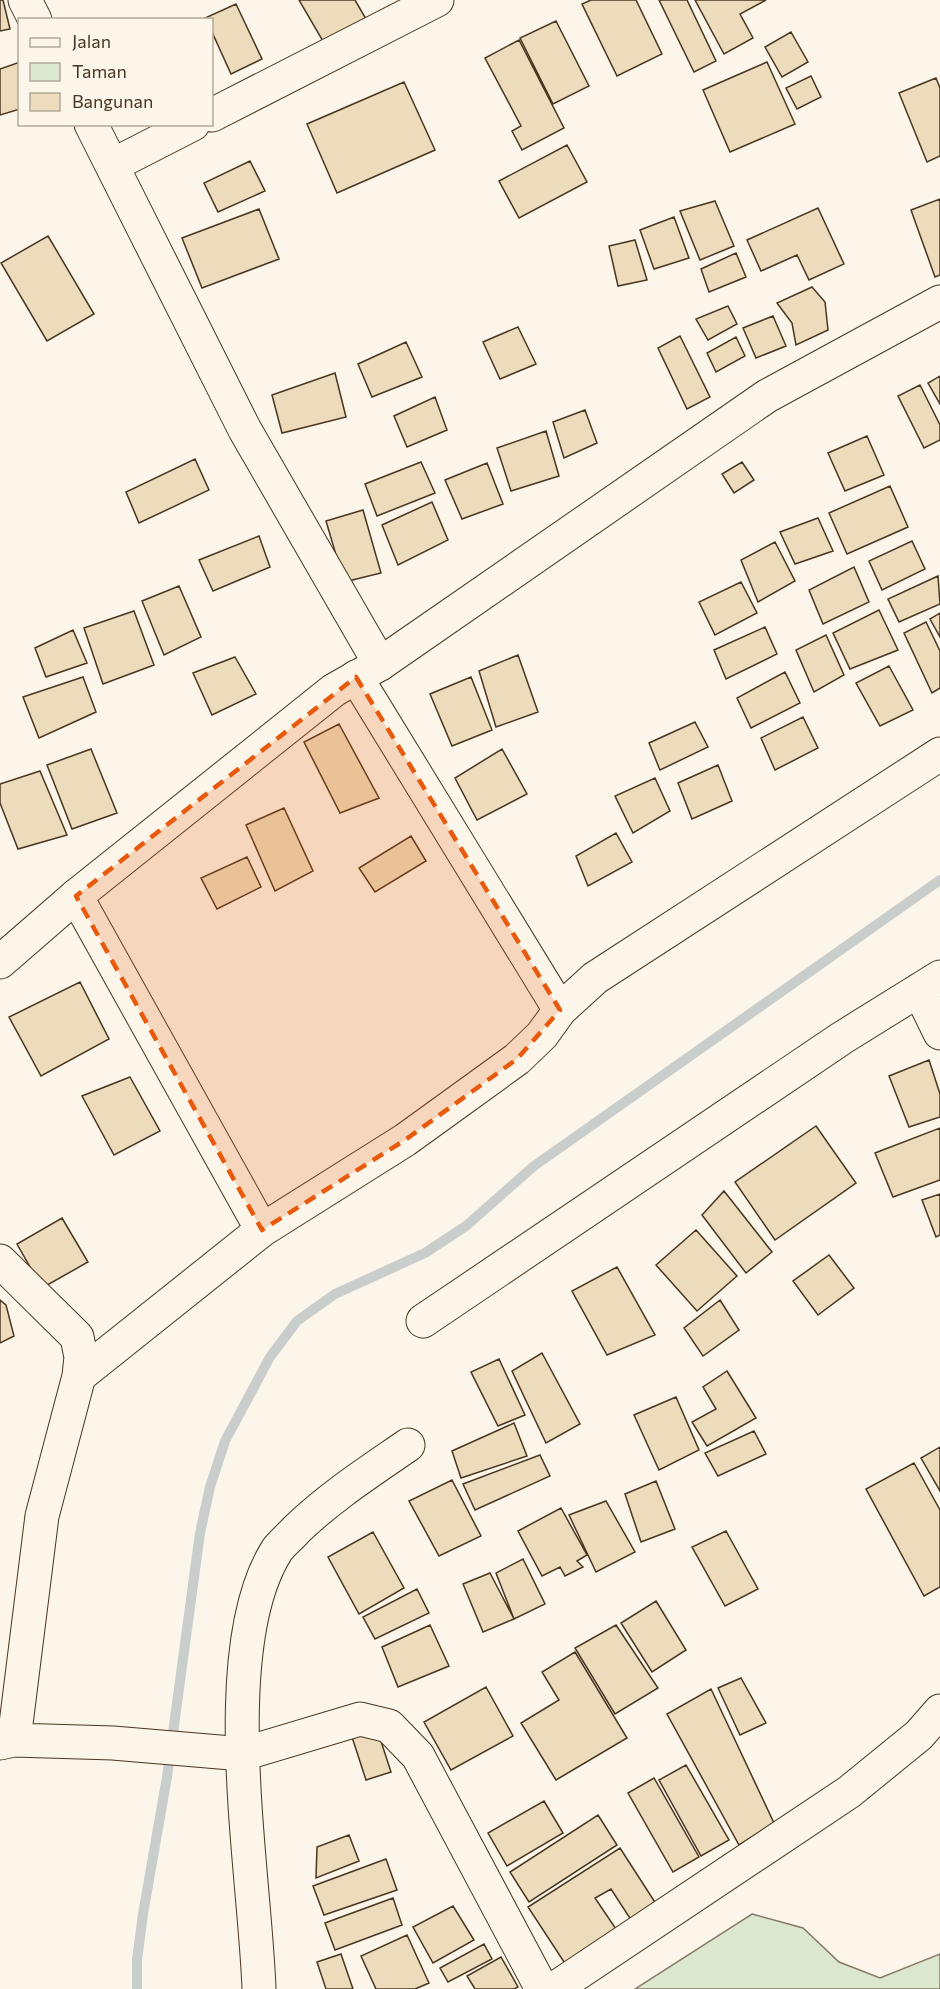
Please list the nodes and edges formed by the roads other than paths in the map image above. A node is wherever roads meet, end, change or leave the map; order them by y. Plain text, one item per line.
1 (26, 0) edge
2 (437, 0) edge
3 (34, 18) edge
4 (213, 114) edge
5 (92, 126) edge
6 (189, 126) edge
7 (113, 165) junction
8 (940, 302) edge
9 (368, 671) junction
10 (940, 754) edge
11 (76, 896) junction
12 (0, 962) edge
13 (929, 983) edge
14 (560, 1010) junction
15 (940, 1033) edge
16 (262, 1230) junction
17 (0, 1261) edge
18 (423, 1321) dead end
19 (79, 1376) junction
20 (408, 1445) dead end
21 (940, 1711) edge
22 (7, 1741) edge
23 (227, 1753) junction
24 (259, 1989) edge
25 (542, 1989) edge
26 (554, 1989) edge

1 - 3 street
2 - 4 street
5 - 7 street
6 - 7 street
7 - 9 street
8 - 9 street
9 - 11 street
9 - 14 street
10 - 14 street
11 - 12 street
11 - 16 street
13 - 15 street
13 - 18 street
14 - 16 street
16 - 19 street
17 - 19 street
19 - 22 street
20 - 23 street
21 - 26 street
22 - 23 street
23 - 24 street
23 - 25 street

